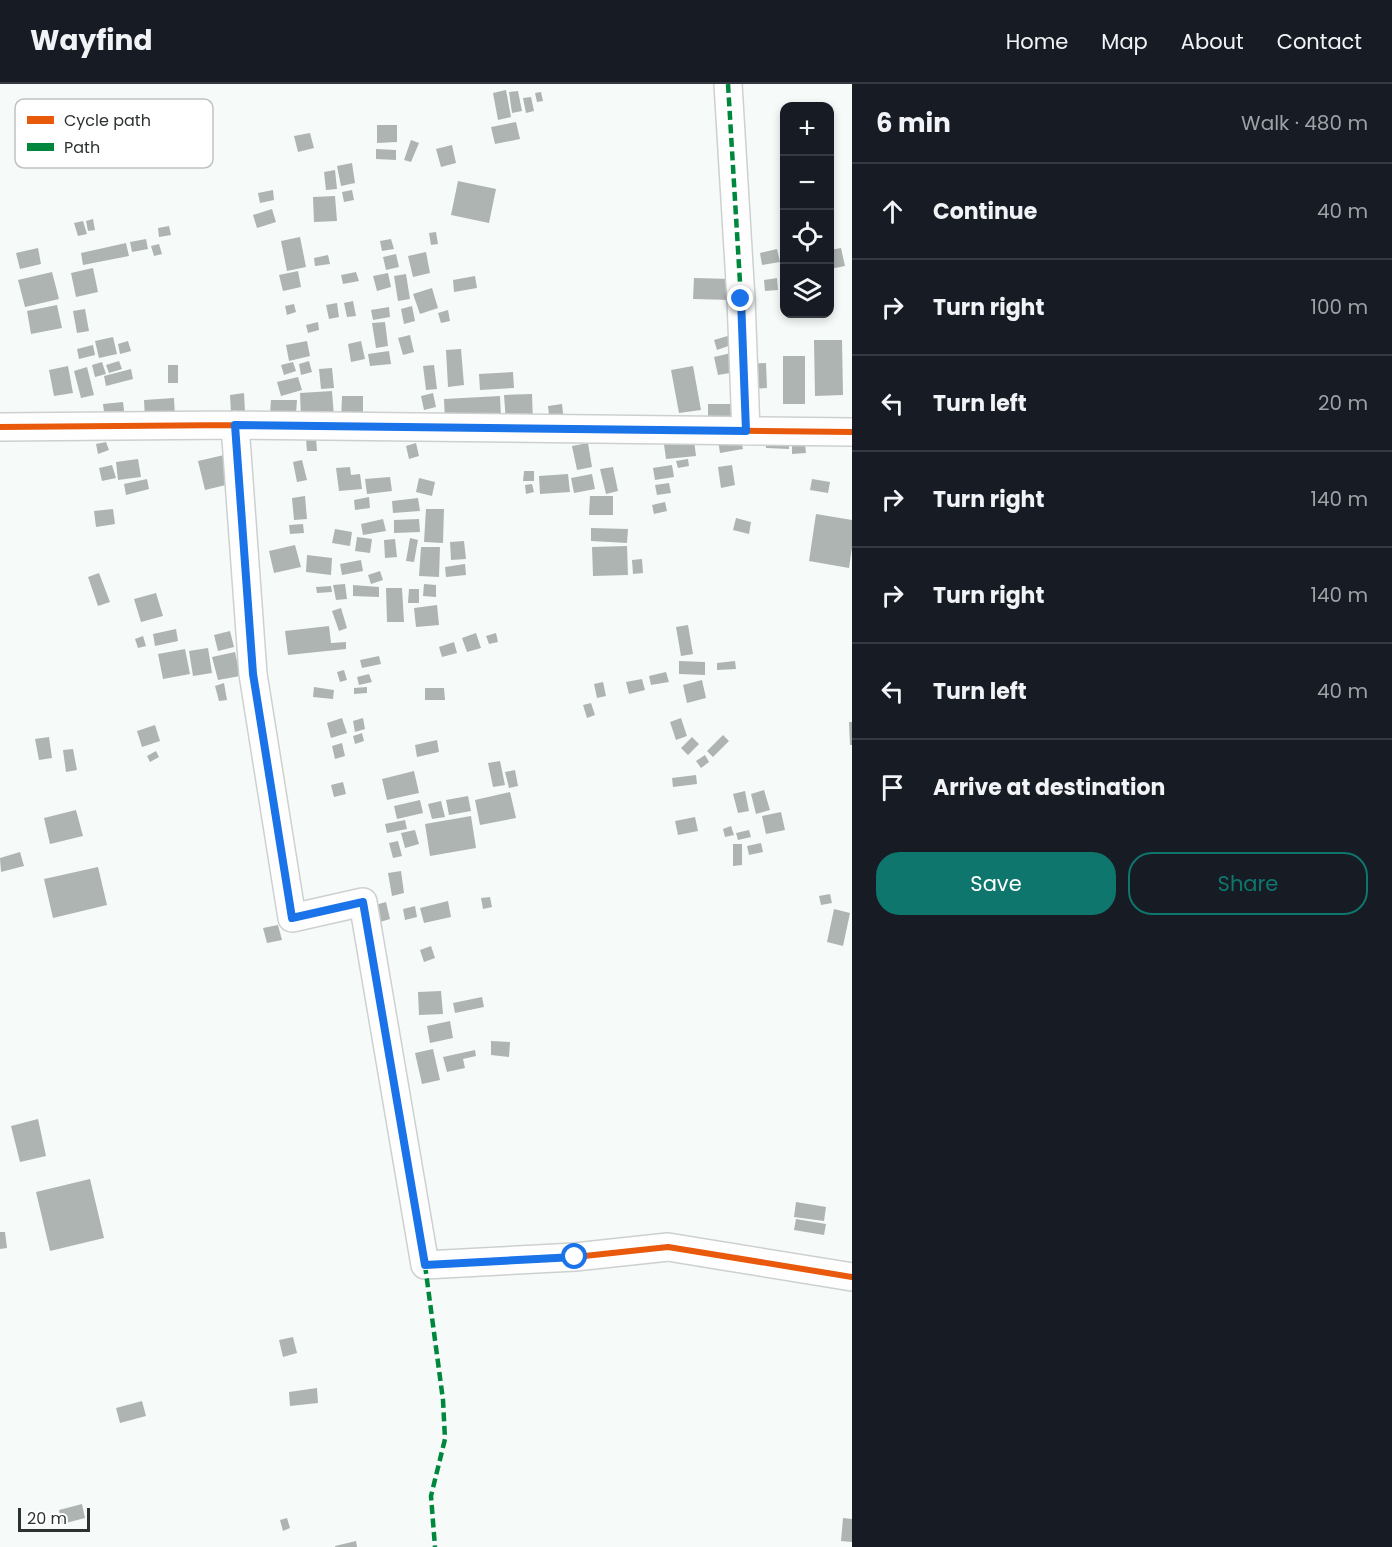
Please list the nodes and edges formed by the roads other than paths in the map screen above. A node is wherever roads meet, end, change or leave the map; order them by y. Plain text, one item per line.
1 (728, 84) edge
2 (235, 425) junction
3 (0, 427) edge
4 (746, 431) junction
5 (852, 432) edge
6 (852, 1277) edge

1 - 4 street
2 - 3 street
2 - 4 street
2 - 6 street
4 - 5 street

